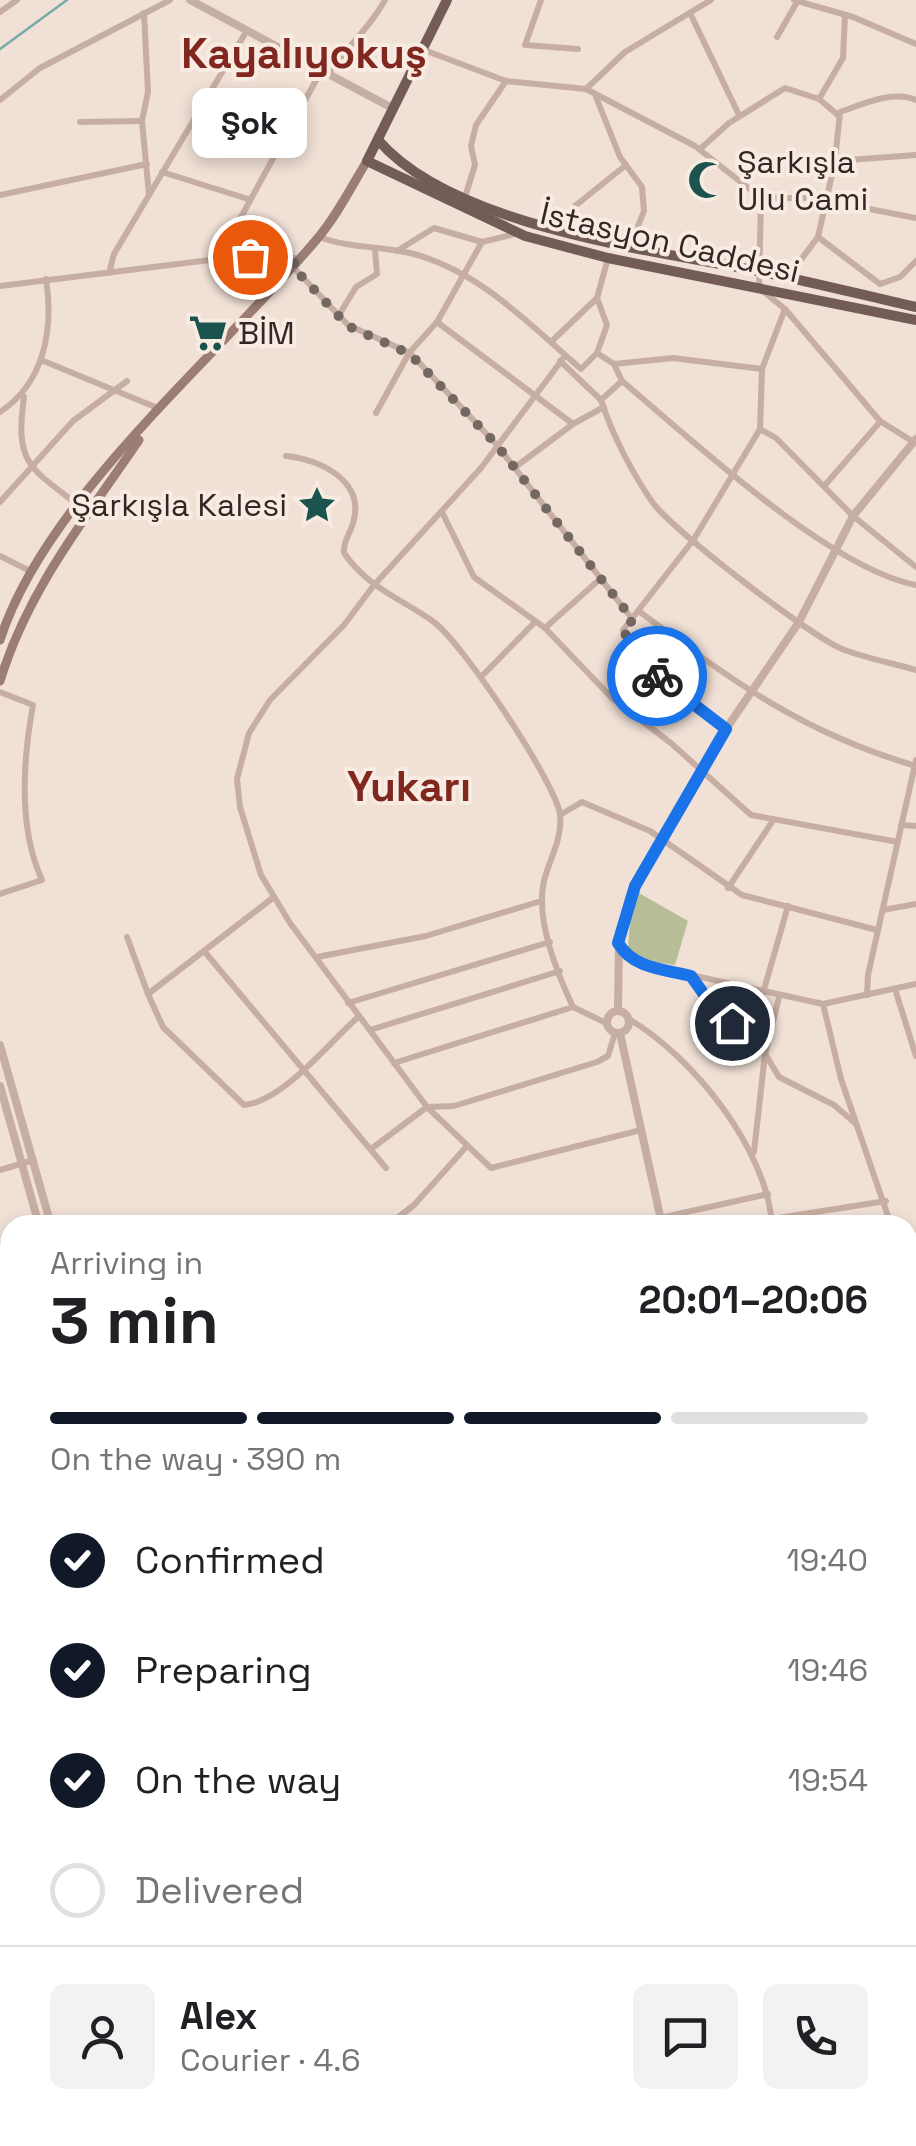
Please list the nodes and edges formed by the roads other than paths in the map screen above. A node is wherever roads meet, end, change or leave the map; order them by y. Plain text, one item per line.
1 (17, 0) edge
2 (170, 0) edge
3 (190, 0) edge
4 (385, 0) edge
5 (447, 0) edge
6 (541, 0) edge
7 (711, 0) edge
8 (796, 1) edge
9 (0, 12) edge
10 (144, 13) junction
11 (690, 13) junction
12 (845, 15) junction
13 (246, 32) junction
14 (778, 37) dead end
15 (916, 44) edge
16 (422, 49) junction
17 (578, 49) dead end
18 (323, 74) junction
19 (506, 81) junction
20 (586, 88) junction
21 (596, 96) junction
22 (0, 100) edge
23 (820, 100) junction
24 (916, 100) edge
25 (394, 109) junction
26 (739, 115) junction
27 (839, 116) junction
28 (142, 121) junction
29 (80, 122) dead end
30 (378, 140) junction
31 (700, 149) junction
32 (916, 155) edge
33 (835, 161) junction
34 (367, 162) junction
35 (147, 164) junction
36 (626, 165) junction
37 (162, 172) junction
38 (0, 194) edge
39 (149, 195) junction
40 (465, 198) junction
41 (761, 198) junction
42 (248, 199) junction
43 (826, 200) junction
44 (916, 218) edge
45 (557, 228) junction
46 (518, 232) junction
47 (319, 237) junction
48 (818, 237) junction
49 (482, 242) junction
50 (630, 246) junction
51 (374, 250) junction
52 (396, 252) junction
53 (608, 258) junction
54 (218, 260) junction
55 (916, 261) edge
56 (295, 262) junction
57 (756, 271) junction
58 (109, 273) junction
59 (462, 274) junction
60 (787, 278) junction
61 (46, 279) junction
62 (0, 286) edge
63 (759, 288) junction
64 (597, 298) junction
65 (916, 307) edge
66 (785, 309) junction
67 (339, 316) junction
68 (916, 320) edge
69 (438, 322) junction
70 (552, 341) junction
71 (408, 353) junction
72 (597, 354) junction
73 (563, 359) junction
74 (41, 360) junction
75 (614, 364) junction
76 (762, 370) junction
77 (127, 381) dead end
78 (622, 381) junction
79 (114, 390) junction
80 (536, 395) junction
81 (24, 396) junction
82 (603, 403) junction
83 (160, 409) junction
84 (0, 412) edge
85 (376, 413) dead end
86 (880, 422) junction
87 (573, 424) junction
88 (760, 428) junction
89 (915, 442) edge
90 (496, 444) junction
91 (286, 456) dead end
92 (29, 468) junction
93 (514, 468) junction
94 (733, 474) junction
95 (825, 486) junction
96 (0, 502) edge
97 (79, 506) junction
98 (442, 512) junction
99 (853, 516) junction
100 (694, 539) junction
101 (836, 548) junction
102 (0, 556) edge
103 (916, 567) edge
104 (33, 573) junction
105 (600, 579) junction
106 (374, 585) junction
107 (916, 585) edge
108 (640, 612) junction
109 (633, 620) junction
110 (799, 622) junction
111 (534, 624) junction
112 (545, 628) junction
113 (0, 640) edge
114 (916, 670) edge
115 (482, 676) junction
116 (0, 681) edge
117 (0, 692) edge
118 (752, 694) junction
119 (726, 729) junction
120 (916, 764) edge
121 (702, 770) junction
122 (560, 815) junction
123 (772, 822) junction
124 (901, 825) junction
125 (916, 826) edge
126 (662, 839) junction
127 (898, 842) junction
128 (728, 888) junction
129 (0, 894) edge
130 (274, 897) junction
131 (541, 901) junction
132 (916, 904) edge
133 (788, 906) junction
134 (882, 910) junction
135 (877, 930) junction
136 (128, 937) dead end
137 (550, 942) junction
138 (618, 943) junction
139 (204, 951) junction
140 (317, 957) junction
141 (560, 972) junction
142 (691, 976) junction
143 (916, 984) edge
144 (895, 989) junction
145 (148, 994) junction
146 (763, 994) junction
147 (867, 996) junction
148 (779, 997) junction
149 (348, 1004) junction
150 (823, 1004) junction
151 (573, 1007) junction
152 (618, 1010) junction
153 (358, 1018) junction
154 (629, 1019) junction
155 (606, 1023) junction
156 (370, 1030) junction
157 (618, 1033) junction
158 (0, 1045) edge
159 (765, 1054) junction
160 (916, 1056) edge
161 (394, 1063) junction
162 (304, 1066) junction
163 (0, 1086) edge
164 (427, 1107) junction
165 (856, 1124) junction
166 (641, 1130) junction
167 (467, 1146) junction
168 (371, 1149) junction
169 (754, 1152) junction
170 (34, 1160) junction
171 (22, 1163) junction
172 (386, 1168) dead end
173 (0, 1170) edge
174 (768, 1194) junction
175 (886, 1201) junction
176 (36, 1215) edge
177 (48, 1215) edge
178 (402, 1215) edge
179 (659, 1215) edge
180 (688, 1215) edge
181 (771, 1215) edge
182 (810, 1215) edge
183 (889, 1215) edge

1 - 9 street
2 - 10 street
3 - 13 street
4 - 18 street
5 - 16 main road
6 - 17 street
7 - 11 street
8 - 12 street
8 - 14 street
10 - 22 street
10 - 28 street
11 - 20 street
11 - 26 street
12 - 15 street
12 - 23 street
13 - 18 street
13 - 37 street
16 - 19 street
16 - 25 main road
18 - 25 street
18 - 42 street
19 - 20 street
19 - 40 street
20 - 21 street
21 - 31 street
21 - 36 street
23 - 26 street
23 - 27 street
24 - 27 street
25 - 30 main road
26 - 31 street
27 - 33 street
28 - 29 street
28 - 35 street
30 - 34 main road
30 - 40 main road, İstasyon Caddesi
31 - 41 street
32 - 33 street
33 - 43 street
34 - 46 main road, İstasyon Caddesi
34 - 47 main road
35 - 38 street
35 - 39 street
36 - 45 street
36 - 50 street
37 - 39 street
37 - 42 street
39 - 58 street
40 - 45 main road, İstasyon Caddesi
41 - 43 street
41 - 57 street
42 - 54 street
43 - 44 street
43 - 48 street
45 - 50 main road, İstasyon Caddesi
46 - 49 street
46 - 53 main road, İstasyon Caddesi
47 - 51 street
47 - 56 main road
48 - 55 street
48 - 60 street
49 - 52 street
49 - 59 street
50 - 57 main road, İstasyon Caddesi
51 - 52 street
51 - 67 street
52 - 59 street
53 - 63 main road, İstasyon Caddesi
53 - 64 street
54 - 56 street
54 - 58 street
56 - 67 street
56 - 83 main road
57 - 60 main road, İstasyon Caddesi
57 - 63 street
58 - 61 street
59 - 69 street
59 - 70 street
60 - 65 main road, İstasyon Caddesi
61 - 62 street
61 - 74 street
63 - 66 street
63 - 68 main road, İstasyon Caddesi
64 - 70 street
64 - 72 street
66 - 76 street
66 - 86 street
67 - 71 street
69 - 71 street
69 - 80 street
70 - 73 street
71 - 85 street
71 - 90 street
72 - 73 street
72 - 75 street
73 - 80 street
73 - 82 street
74 - 79 street
74 - 81 street
75 - 76 street
75 - 78 street
76 - 88 street
77 - 79 street
78 - 82 street
78 - 94 street
79 - 83 street
79 - 92 street
80 - 87 street
80 - 90 street
81 - 84 street
81 - 92 street
82 - 87 street
82 - 100 street
83 - 97 main road
83 - 116 main road
86 - 89 street
86 - 95 street
87 - 93 street
88 - 94 street
88 - 95 street
89 - 99 street
90 - 93 street
90 - 98 street
91 - 106 street
92 - 96 street
92 - 97 street
93 - 105 street
94 - 100 street
94 - 101 street
95 - 99 street
97 - 104 main road
98 - 106 street
98 - 111 street
99 - 101 street
99 - 103 street
100 - 108 street
100 - 110 street
101 - 107 street
101 - 110 street
102 - 104 street
104 - 113 main road
105 - 109 street
105 - 112 street
106 - 115 street
106 - 130 street
108 - 109 street
108 - 118 street
109 - 119 street
110 - 114 street
110 - 118 street
111 - 112 street
111 - 115 street
112 - 121 street
115 - 122 street
117 - 129 street
118 - 119 street
118 - 120 street
119 - 121 street
120 - 124 street
121 - 123 street
121 - 126 street
122 - 126 street
122 - 131 street
123 - 127 street
123 - 128 street
124 - 125 street
124 - 127 street
126 - 128 street
126 - 138 street
127 - 134 street
128 - 133 street
130 - 139 street
130 - 140 street
131 - 137 street
131 - 140 street
132 - 134 street
133 - 135 street
133 - 146 street
134 - 135 street
135 - 147 street
136 - 145 street
137 - 141 street
137 - 149 street
138 - 142 street
138 - 152 street
139 - 145 street
139 - 162 street
140 - 149 street
141 - 151 street
141 - 156 street
142 - 146 street
142 - 159 street
143 - 144 street
144 - 147 street
144 - 160 street
145 - 162 street
146 - 148 street
147 - 150 street
148 - 150 street
148 - 159 street
149 - 153 street
150 - 165 street
151 - 155 street
151 - 161 street
152 - 154 street
152 - 155 street
153 - 156 street
153 - 162 street
154 - 157 street
154 - 169 street
155 - 157 street
156 - 161 street
157 - 164 street
157 - 166 street
158 - 170 street
159 - 165 street
159 - 169 street
161 - 164 street
162 - 168 street
163 - 171 street
164 - 167 street
164 - 168 street
165 - 175 street
166 - 167 street
166 - 179 street
167 - 178 street
168 - 172 street
169 - 174 street
170 - 171 street
170 - 177 street
171 - 173 street
171 - 176 street
174 - 180 street
174 - 181 street
175 - 182 street
175 - 183 street

